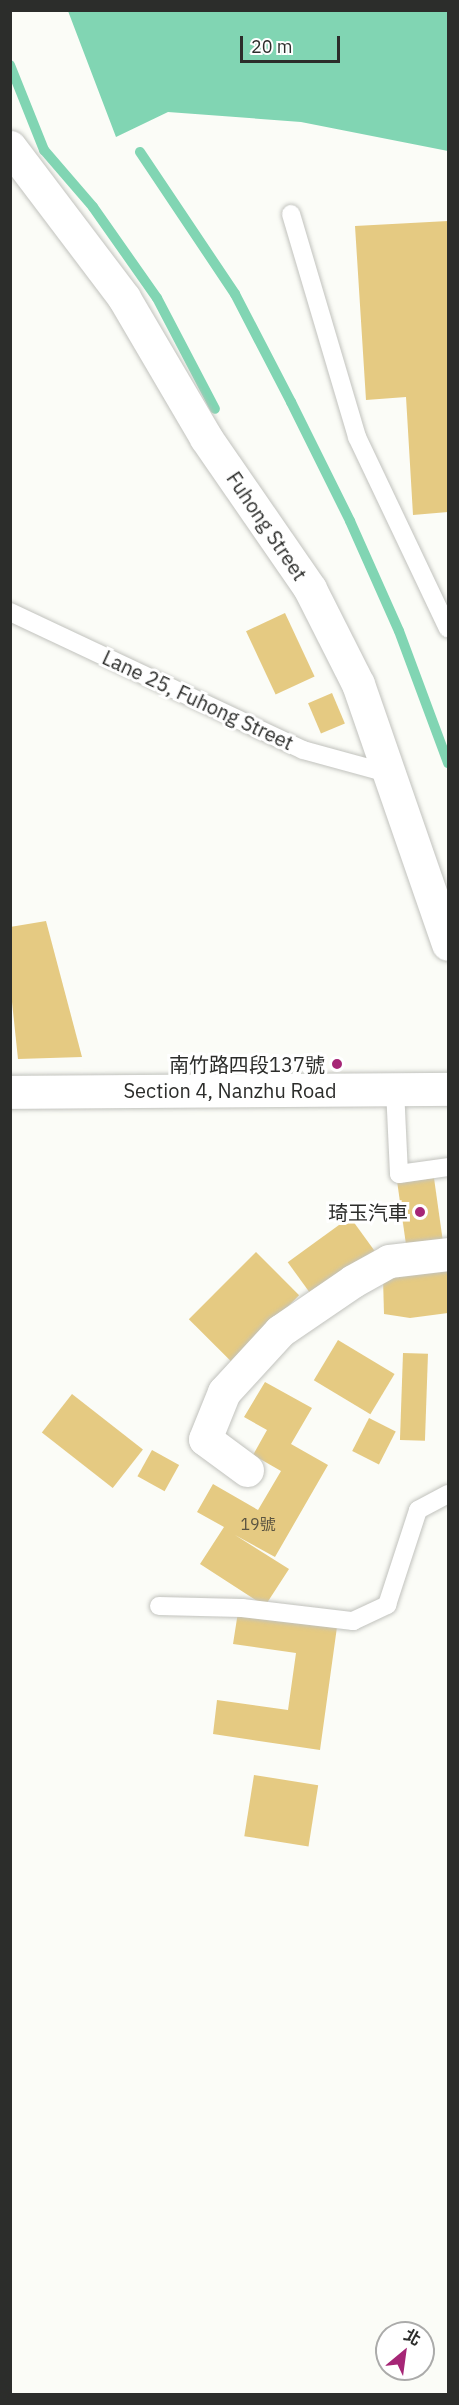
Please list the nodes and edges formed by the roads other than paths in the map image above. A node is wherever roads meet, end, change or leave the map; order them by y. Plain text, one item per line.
1 (10, 147) edge
2 (291, 214) dead end
3 (10, 612) edge
4 (448, 629) edge
5 (391, 774) junction
6 (448, 944) edge
7 (394, 1089) junction
8 (448, 1089) edge
9 (10, 1092) edge
10 (448, 1167) edge
11 (448, 1254) edge
12 (247, 1470) dead end
13 (448, 1494) edge
14 (159, 1606) dead end

1 - 5 street, Fuhong Street
2 - 4 lane
3 - 5 lane, Lane 25, Fuhong Street
5 - 6 street, Fuhong Street
7 - 8 street, Section 4, Nanzhu Road
7 - 9 street, Section 4, Nanzhu Road
7 - 10 lane
11 - 12 street
13 - 14 lane

